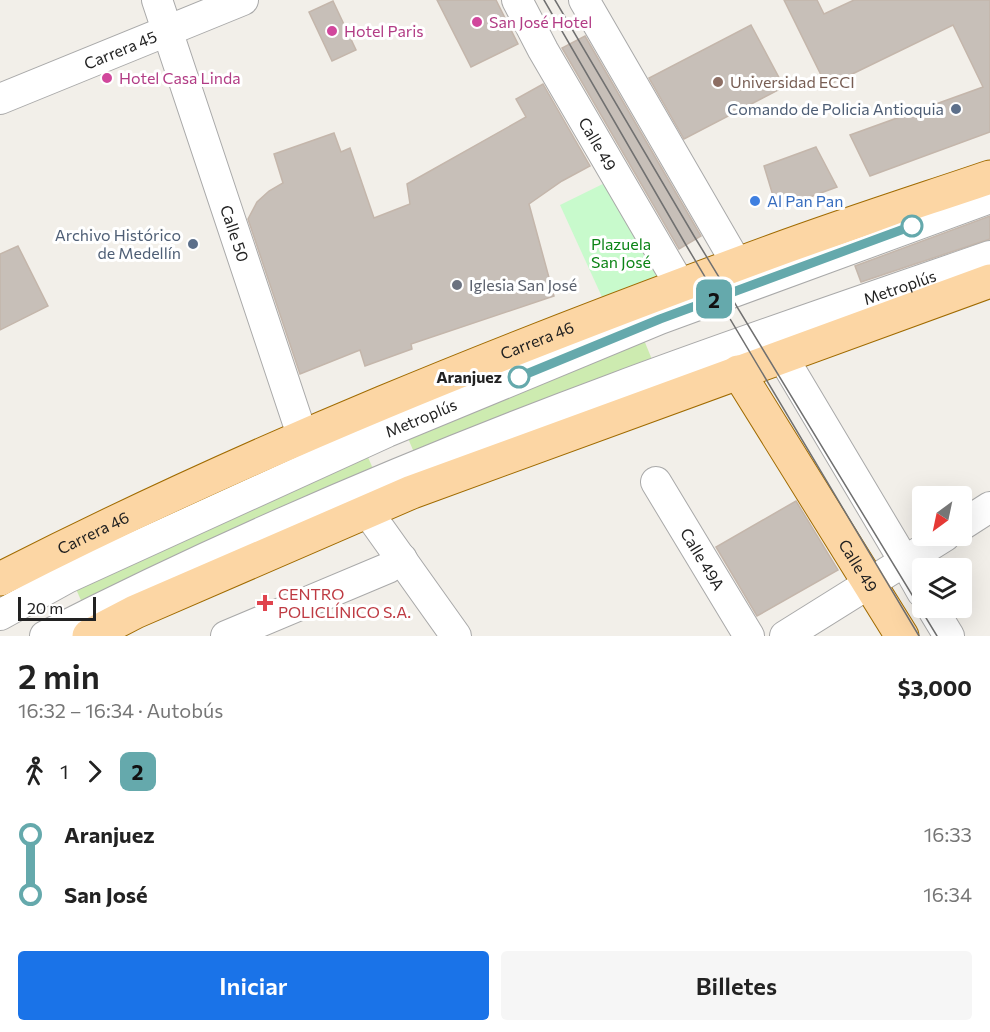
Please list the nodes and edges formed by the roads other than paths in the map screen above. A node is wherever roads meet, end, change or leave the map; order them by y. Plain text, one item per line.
1 (157, 0) edge
2 (243, 0) edge
3 (517, 0) edge
4 (584, 0) edge
5 (168, 30) junction
6 (0, 99) edge
7 (990, 177) edge
8 (990, 198) edge
9 (990, 256) edge
10 (737, 264) junction
11 (990, 281) edge
12 (680, 285) junction
13 (782, 356) junction
14 (738, 372) junction
15 (303, 435) junction
16 (656, 482) dead end
17 (990, 507) edge
18 (367, 511) junction
19 (972, 519) edge
20 (929, 546) edge
21 (402, 559) junction
22 (910, 572) edge
23 (0, 579) edge
24 (870, 583) junction
25 (0, 615) edge
26 (938, 618) edge
27 (45, 636) edge
28 (89, 636) edge
29 (226, 636) edge
30 (456, 636) edge
31 (749, 636) edge
32 (785, 636) edge
33 (902, 636) edge
34 (949, 636) edge

1 - 5 street
2 - 5 street, Carrera 45
3 - 12 street, Calle 49
4 - 10 street
5 - 6 street, Carrera 45
5 - 15 street, Calle 50
7 - 10 main road, Carrera 46
8 - 25 street, Metroplús
9 - 27 street, Metroplús
10 - 12 main road, Carrera 46
11 - 13 main road
12 - 15 main road, Carrera 46
13 - 14 main road
13 - 22 street
14 - 18 main road
14 - 24 main road, Calle 49
15 - 23 main road, Carrera 46
16 - 31 street, Calle 49A
17 - 19 street
18 - 21 street
18 - 28 main road
20 - 24 street
21 - 29 street
21 - 30 street
24 - 32 street
24 - 33 main road, Calle 49
26 - 34 street

